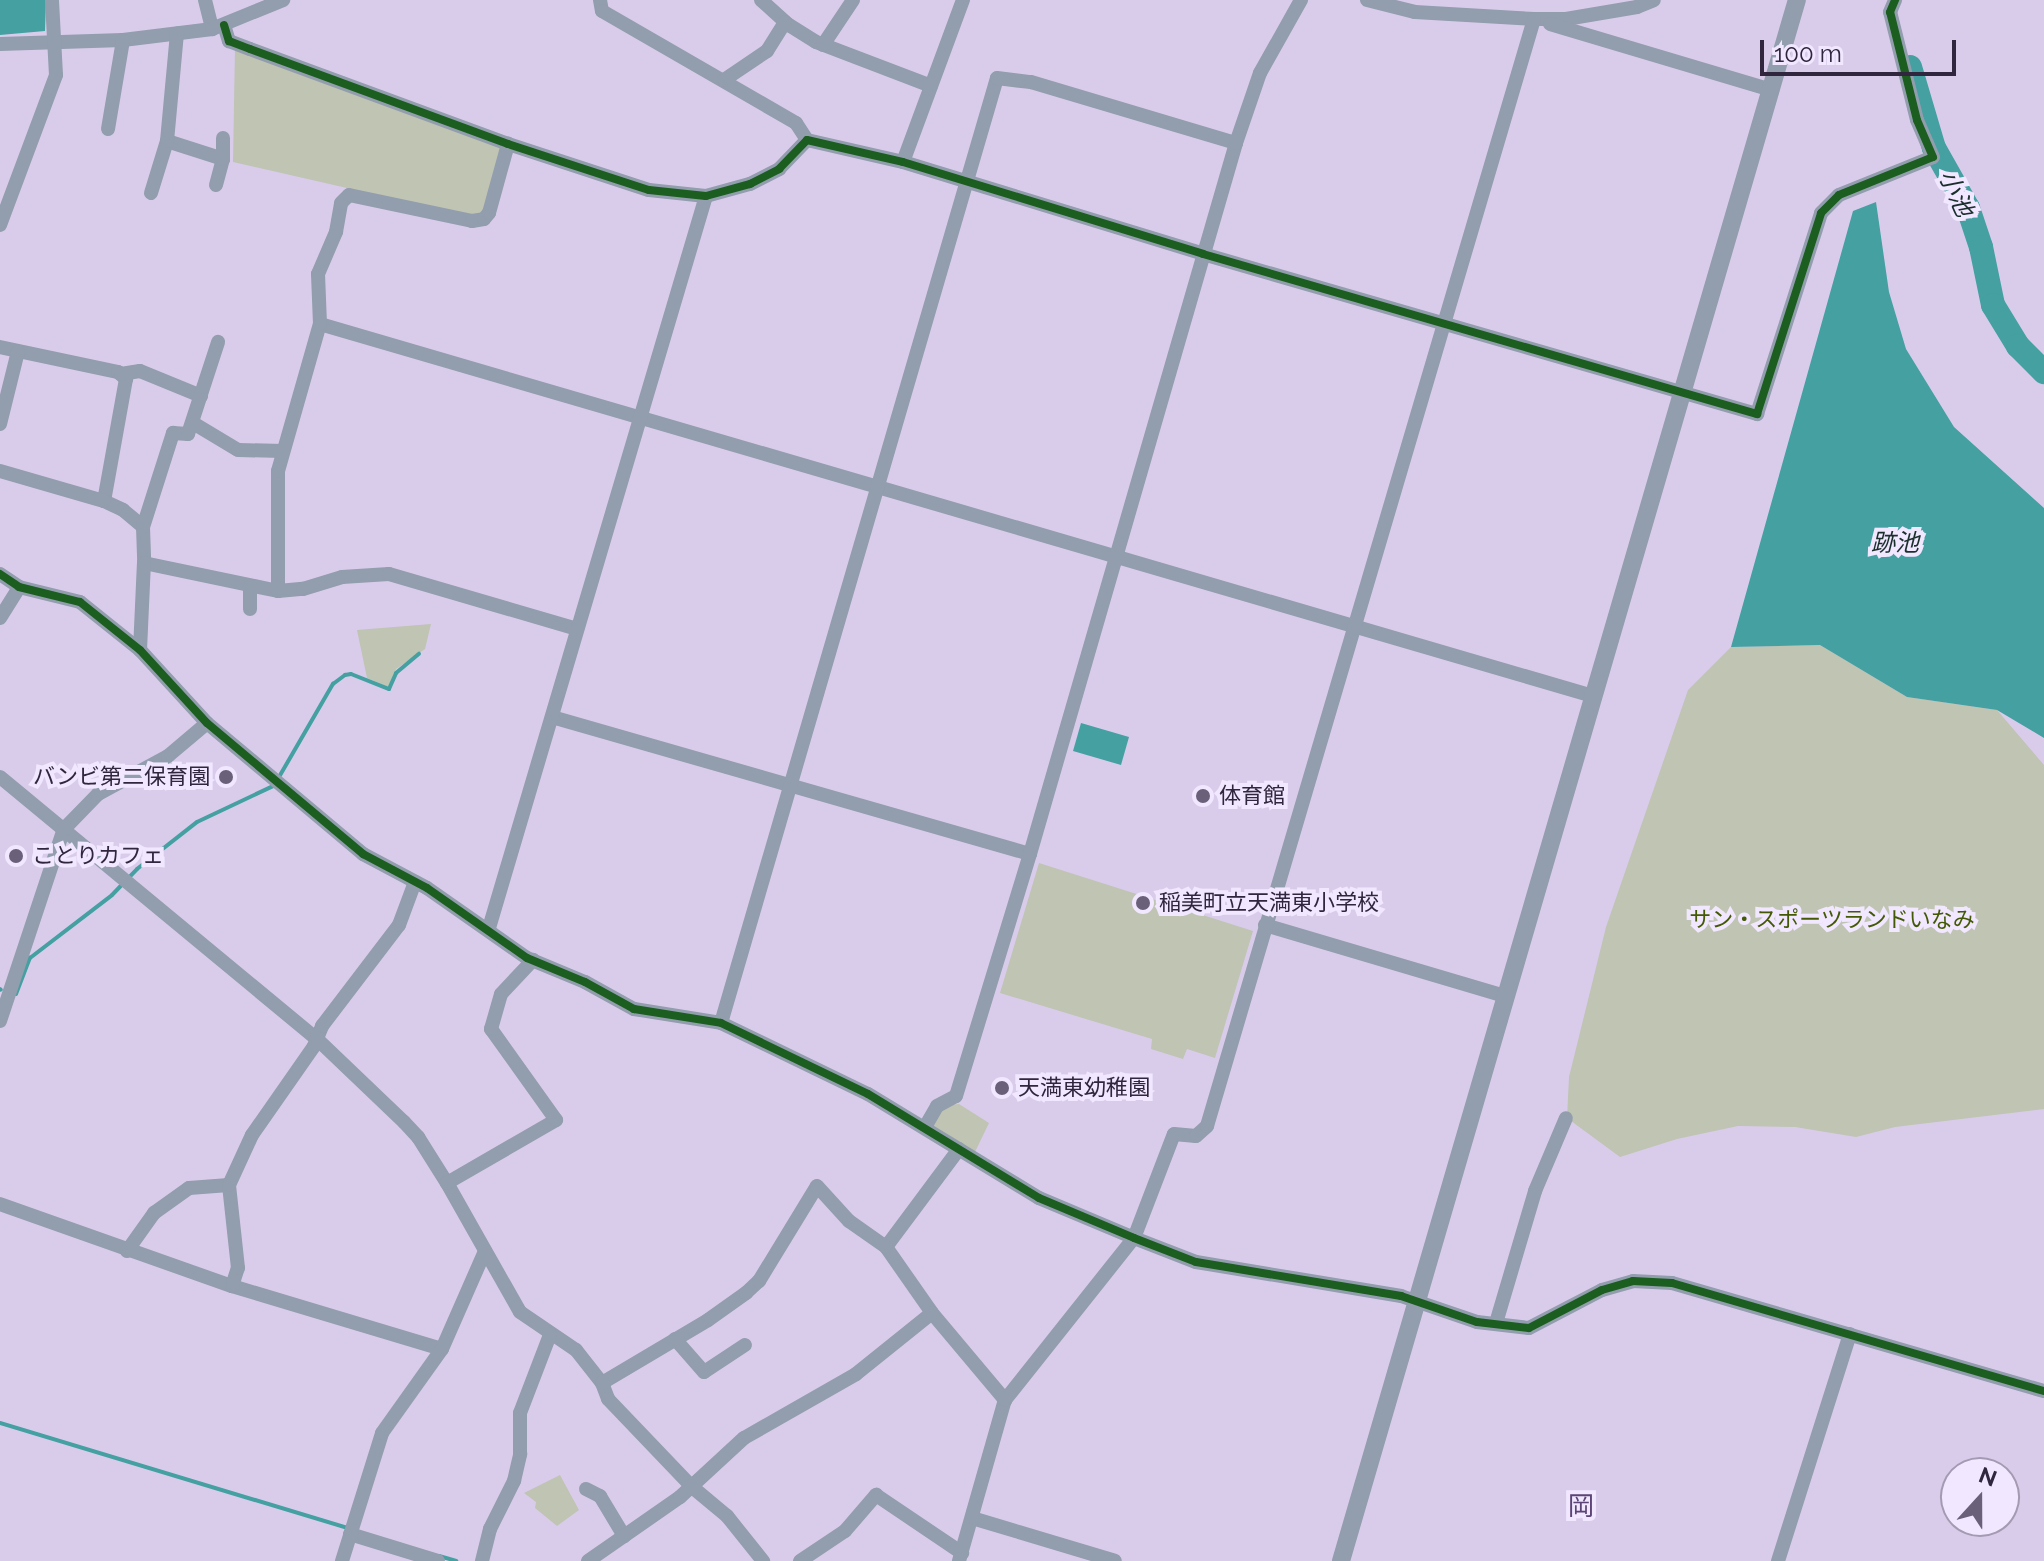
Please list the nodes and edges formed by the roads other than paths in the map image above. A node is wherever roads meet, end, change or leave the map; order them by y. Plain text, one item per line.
1 (52, 0) edge
2 (205, 0) edge
3 (283, 0) edge
4 (600, 0) edge
5 (761, 0) edge
6 (853, 0) edge
7 (963, 0) edge
8 (1301, 0) edge
9 (1367, 0) edge
10 (1654, 0) edge
11 (1797, 0) edge
12 (1895, 0) edge
13 (1534, 19) junction
14 (785, 22) junction
15 (218, 27) junction
16 (177, 33) junction
17 (54, 39) junction
18 (123, 40) junction
19 (0, 44) edge
20 (823, 45) junction
21 (724, 80) junction
22 (931, 86) junction
23 (1772, 90) junction
24 (108, 129) dead end
25 (223, 138) dead end
26 (807, 140) junction
27 (167, 141) junction
28 (1236, 143) junction
29 (508, 144) junction
30 (223, 159) junction
31 (903, 162) junction
32 (966, 183) junction
33 (216, 185) dead end
34 (151, 193) dead end
35 (706, 196) junction
36 (0, 225) edge
37 (1203, 254) junction
38 (1442, 322) junction
39 (320, 324) junction
40 (218, 342) dead end
41 (0, 347) edge
42 (18, 351) junction
43 (121, 374) junction
44 (1682, 393) junction
45 (201, 396) junction
46 (640, 415) junction
47 (193, 423) junction
48 (0, 424) edge
49 (283, 451) junction
50 (0, 471) edge
51 (877, 486) junction
52 (104, 501) junction
53 (143, 527) junction
54 (1115, 554) junction
55 (144, 563) junction
56 (0, 574) edge
57 (19, 587) junction
58 (250, 587) junction
59 (278, 591) junction
60 (250, 609) dead end
61 (0, 618) edge
62 (1354, 627) junction
63 (577, 629) junction
64 (140, 650) junction
65 (1593, 696) junction
66 (552, 717) junction
67 (207, 723) junction
68 (0, 777) edge
69 (789, 785) junction
70 (64, 829) junction
71 (1030, 854) junction
72 (415, 882) junction
73 (1265, 925) junction
74 (489, 928) junction
75 (533, 960) junction
76 (7, 975) edge
77 (1505, 996) junction
78 (0, 1021) edge
79 (721, 1023) junction
80 (316, 1038) junction
81 (1566, 1118) dead end
82 (925, 1127) junction
83 (959, 1149) junction
84 (447, 1183) junction
85 (229, 1185) junction
86 (0, 1204) edge
87 (1134, 1238) junction
88 (886, 1247) junction
89 (127, 1251) junction
90 (485, 1251) junction
91 (232, 1286) junction
92 (1415, 1300) junction
93 (932, 1313) junction
94 (1496, 1323) junction
95 (1850, 1334) junction
96 (550, 1335) junction
97 (675, 1339) junction
98 (745, 1345) dead end
99 (442, 1349) junction
100 (602, 1383) junction
101 (2044, 1391) edge
102 (1005, 1400) junction
103 (691, 1486) junction
104 (586, 1489) dead end
105 (972, 1518) junction
106 (350, 1534) junction
107 (624, 1536) junction
108 (960, 1557) edge
109 (342, 1561) edge
110 (438, 1561) edge
111 (482, 1561) edge
112 (588, 1561) edge
113 (763, 1561) edge
114 (800, 1561) edge
115 (1115, 1561) edge
116 (1341, 1561) edge
117 (1778, 1561) edge

1 - 17 street
2 - 15 street
3 - 15 street
4 - 21 street
5 - 14 street
6 - 20 street
7 - 22 street
8 - 28 street
9 - 13 street
10 - 13 street
11 - 23 street
12 - 44 street
13 - 23 street
13 - 38 street
14 - 20 street
14 - 21 street
15 - 16 street
15 - 29 street
16 - 18 street
16 - 27 street
17 - 18 street
17 - 19 street
17 - 36 street
18 - 24 street
20 - 22 street
21 - 26 street
22 - 31 street
23 - 44 street
25 - 30 street
26 - 31 street
26 - 35 street
27 - 30 street
27 - 34 street
28 - 32 street
28 - 37 street
29 - 35 street
29 - 39 street
30 - 33 street
31 - 32 street
32 - 37 street
32 - 51 street
35 - 46 street
37 - 38 street
37 - 54 street
38 - 44 street
38 - 62 street
39 - 46 street
39 - 49 street
40 - 45 street
41 - 42 street
42 - 43 street
42 - 48 street
43 - 45 street
43 - 52 street
44 - 65 street
45 - 47 street
46 - 51 street
46 - 63 street
47 - 49 street
47 - 53 street
49 - 59 street
50 - 52 street
51 - 54 street
51 - 69 street
52 - 53 street
53 - 55 street
54 - 62 street
54 - 71 street
55 - 58 street
55 - 64 street
56 - 57 street
57 - 61 street
57 - 64 street
58 - 59 street
58 - 60 street
59 - 63 street
62 - 65 street
62 - 73 street
63 - 66 street
64 - 67 street
65 - 77 street
66 - 69 street
66 - 74 street
67 - 70 street
67 - 72 street
68 - 70 street
69 - 71 street
69 - 79 street
70 - 76 street
70 - 80 street
71 - 82 street
72 - 74 street
72 - 80 street
73 - 77 street
73 - 87 street
74 - 75 street
75 - 79 street
75 - 84 street
76 - 78 street
77 - 92 street
79 - 82 street
80 - 84 street
80 - 85 street
81 - 94 street
82 - 83 street
83 - 87 street
83 - 88 street
84 - 90 street
85 - 89 street
85 - 91 street
86 - 89 street
87 - 92 street
87 - 102 street
88 - 93 street
88 - 97 street
89 - 91 street
90 - 96 street
90 - 99 street
91 - 99 street
92 - 94 street
92 - 116 street
93 - 102 street
93 - 103 street
94 - 95 street
95 - 101 street
95 - 117 street
96 - 100 street
96 - 111 street
97 - 98 street
97 - 100 street
99 - 106 street
100 - 103 street
102 - 105 street
103 - 107 street
103 - 113 street
104 - 107 street
105 - 108 street
105 - 115 street
106 - 109 street
106 - 110 street
107 - 112 street
108 - 114 street

